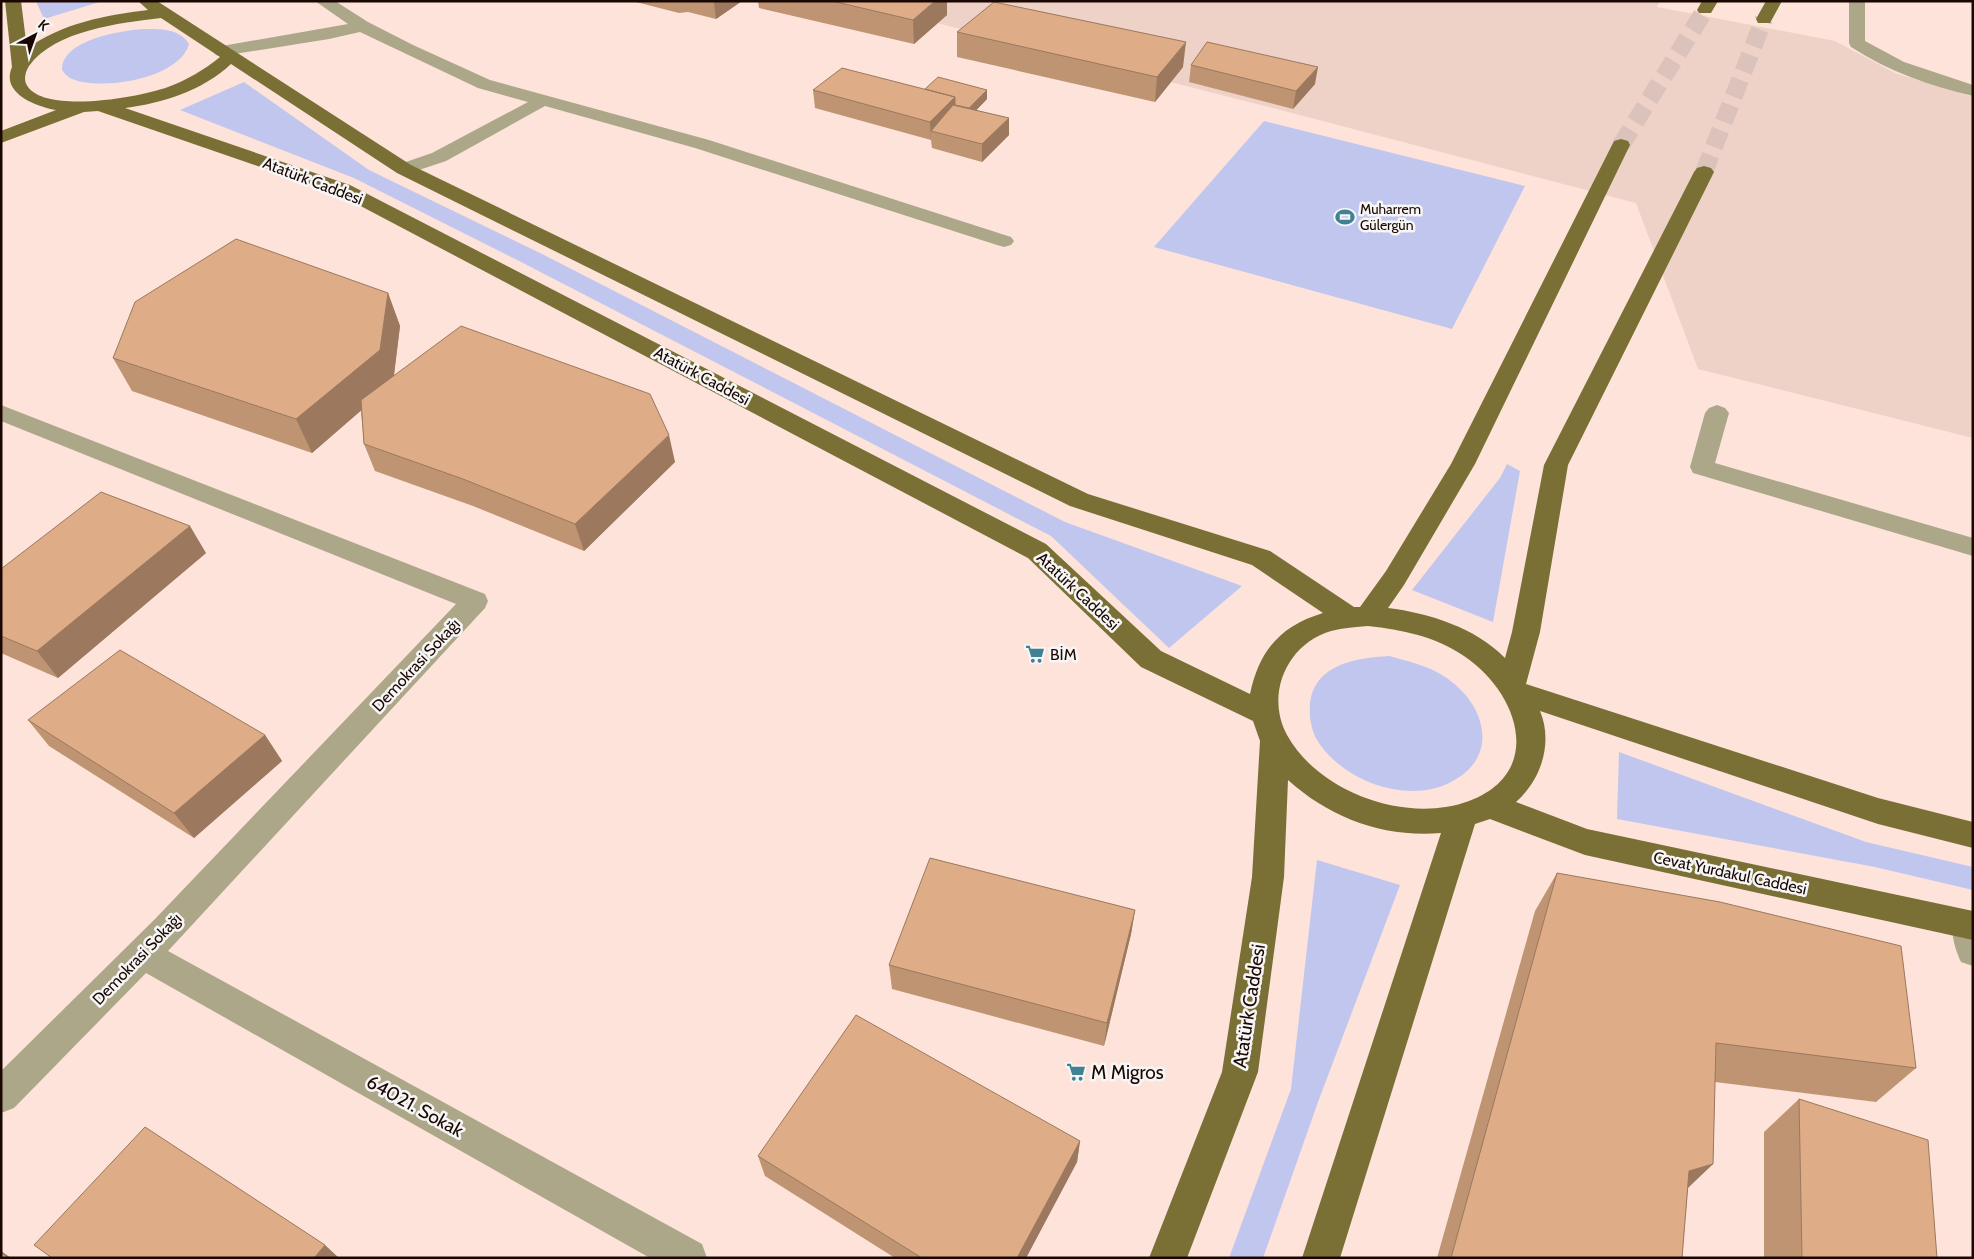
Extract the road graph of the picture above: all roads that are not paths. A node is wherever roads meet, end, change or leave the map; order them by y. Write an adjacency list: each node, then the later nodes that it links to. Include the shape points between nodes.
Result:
1 (13, 1): 10 (main road)
2 (146, 1): 6 (main road)
3 (323, 1): 8 (street)
4 (1774, 1): 7 (main road)
5 (1857, 1): 11 (street, via 1857,43 1875,56 1929,78)
6 (164, 13): 9 (main road); 10 (main road, via 127,16 62,35 36,50)
7 (1764, 20)
8 (362, 26): 9 (street); 12 (street, via 468,77)
9 (226, 53): 13 (main road, via 214,71 189,85 155,97); 16 (main road)
10 (13, 73): 13 (main road, via 25,94 39,100 59,105)
11 (1973, 91)
12 (542, 101): 16 (street, via 439,157); 18 (street, via 702,144)
13 (92, 106): 14 (main road); 24 (main road, Atatürk Caddesi, via 343,189 1036,551 1151,659)
14 (1, 137)
15 (1621, 145): 22 (main road, via 1463,464 1395,578)
16 (404, 169): 22 (main road, via 1079,500 1261,558)
17 (1704, 172): 23 (main road, via 1556,465)
18 (1004, 241)
19 (1, 412): 28 (street, Demokrasi Sokağı, via 476,601)
20 (1717, 414): 21 (street, via 1702,467)
21 (1973, 547)
22 (1359, 617): 23 (main road, via 1401,618 1434,627 1491,661); 24 (main road, via 1337,619 1310,629 1287,644 1272,664 1264,688)
23 (1514, 688): 25 (main road, via 1526,710 1532,737 1527,764 1514,787); 26 (main road, via 1878,811)
24 (1270, 728): 25 (main road, via 1298,772 1332,798 1374,815 1419,822); 31 (main road, Atatürk Caddesi, via 1268,877 1240,1072)
25 (1476, 811): 27 (main road, Cevat Yurdakul Caddesi, via 1586,842); 32 (main road)
26 (1973, 835)
27 (1971, 934)
28 (143, 954): 29 (street, Demokrasi Sokağı); 30 (street, 64021. Sokak)
29 (1, 1096)
30 (688, 1258)
31 (1168, 1258)
32 (1321, 1258)

